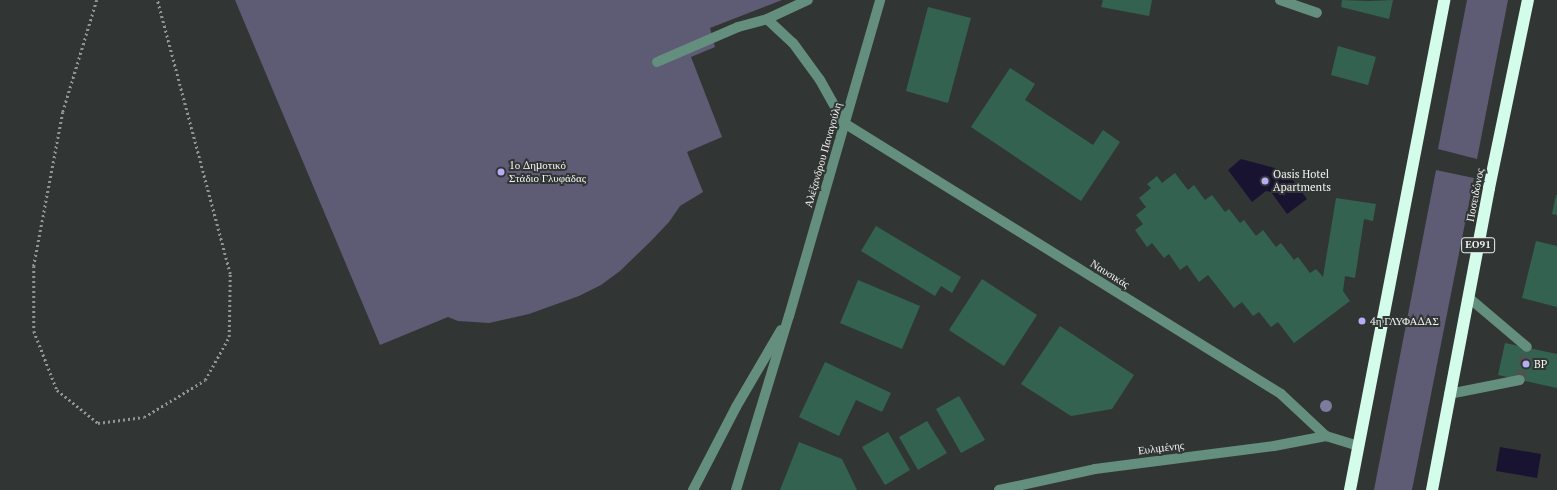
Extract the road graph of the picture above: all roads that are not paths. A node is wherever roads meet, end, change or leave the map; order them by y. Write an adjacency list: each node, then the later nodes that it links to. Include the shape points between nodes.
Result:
1 (808, 0): 7 (street)
2 (880, 0): 9 (street, Αλέξανδρου Παναγούλη)
3 (1280, 0): 6 (street)
4 (1444, 0): 16 (highway)
5 (1528, 0): 10 (highway, Ποσειδώνος / ΕΟ91)
6 (1318, 13)
7 (767, 19): 8 (street, via 738,27); 9 (street, via 793,43 820,80)
8 (657, 62)
9 (844, 123): 11 (street, Αλέξανδρου Παναγούλη); 15 (street, Ναυσικάς, via 1281,394)
10 (1468, 297): 12 (street); 14 (highway, Ποσειδώνος / ΕΟ91)
11 (789, 316): 17 (street, Αλέξανδρου Παναγούλη); 18 (street, Αλέξανδρου Παναγούλη)
12 (1526, 347)
13 (1520, 380): 14 (street)
14 (1449, 394): 21 (highway, Ποσειδώνος / ΕΟ91)
15 (1326, 436): 16 (street, Ναυσικάς); 19 (street, Ευλιμένης, via 1274,446 1095,469)
16 (1358, 446): 20 (highway)
17 (692, 490)
18 (736, 490)
19 (999, 490)
20 (1350, 490)
21 (1432, 490)

